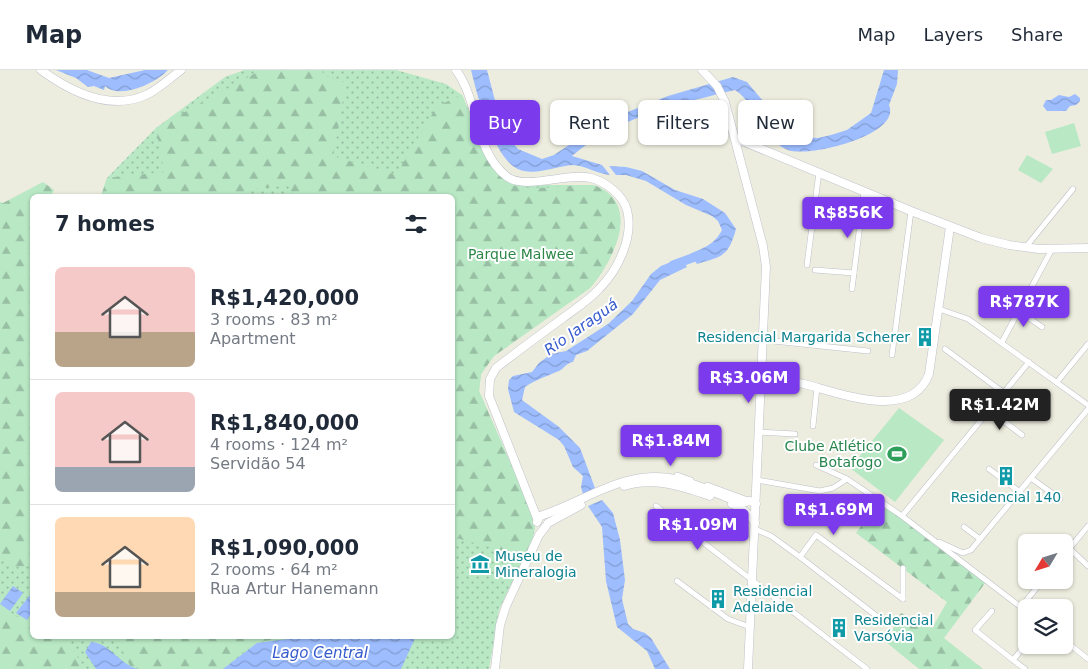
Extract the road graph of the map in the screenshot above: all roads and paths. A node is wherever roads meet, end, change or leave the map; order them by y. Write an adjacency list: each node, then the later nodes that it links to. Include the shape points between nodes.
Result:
1 (41, 70): 2 (main road, via 79,92 114,102 146,94)
2 (181, 70)
3 (456, 70): 56 (main road, via 464,84 484,144 504,175 523,182 591,178 613,189 626,208 629,229 626,246 604,283 593,295 496,368 490,379 489,396)
4 (702, 70): 5 (main road, via 725,102)
5 (735, 138): 6 (main road); 9 (main road)
6 (738, 139)
7 (746, 145): 9 (main road)
8 (753, 145): 10 (main road)
9 (739, 154): 25 (main road, via 766,259)
10 (819, 172): 12 (main road); 18 (street)
11 (1073, 189): 15 (street)
12 (864, 192): 13 (main road); 20 (street)
13 (911, 211): 14 (main road); 30 (street)
14 (950, 227): 15 (main road); 22 (main road)
15 (1025, 248): 17 (main road)
16 (1088, 248): 17 (main road)
17 (1052, 249): 23 (street)
18 (807, 265)
19 (815, 270): 20 (street)
20 (854, 273): 21 (street)
21 (852, 289)
22 (939, 309): 26 (street, via 968,319); 34 (main road, via 929,374 920,389 906,398 875,400)
23 (1019, 311): 24 (street); 26 (street)
24 (1042, 327)
25 (764, 340): 29 (street); 32 (main road)
26 (1002, 342): 31 (street)
27 (1088, 344): 33 (street)
28 (945, 349): 35 (street)
29 (868, 351)
30 (892, 355)
31 (1029, 362): 33 (street); 35 (street)
32 (762, 378): 34 (main road); 39 (main road)
33 (1057, 382): 36 (street)
34 (817, 387): 38 (street)
35 (1004, 392): 37 (street)
36 (1088, 407): 46 (street)
37 (989, 410): 41 (street); 55 (street)
38 (813, 426)
39 (759, 432): 40 (street); 47 (main road)
40 (795, 434)
41 (1022, 435)
42 (816, 465): 45 (street)
43 (989, 469): 49 (street)
44 (677, 475): 51 (street)
45 (848, 478): 47 (street, via 833,488 820,491); 55 (street)
46 (1031, 478): 49 (street); 50 (street)
47 (757, 480): 48 (main road)
48 (756, 491): 51 (main road); 54 (main road)
49 (1020, 492): 63 (street)
50 (1060, 499)
51 (745, 504): 52 (main road, via 665,477 633,478); 54 (main road); 54 (main road, via 752,501)
52 (576, 505): 56 (main road); 57 (main road)
53 (656, 506): 69 (street)
54 (754, 511): 59 (main road)
55 (902, 516): 62 (street)
56 (539, 517): 57 (main road, via 548,518); 61 (main road)
57 (547, 525): 61 (main road)
58 (1088, 526): 64 (street)
59 (755, 527): 66 (street); 69 (main road)
60 (964, 528): 63 (street)
61 (539, 535): 79 (main road, via 506,606 500,625)
62 (931, 538): 63 (street, via 963,553 967,553); 71 (street)
63 (980, 539)
64 (1073, 543)
65 (1073, 552): 67 (street)
66 (800, 557): 68 (street, via 816,535 904,599); 73 (street)
67 (1088, 566)
68 (903, 568)
69 (752, 580): 74 (main road); 81 (street)
70 (677, 581): 74 (street, via 728,619)
71 (1018, 604)
72 (992, 611): 78 (street, via 975,630)
73 (883, 621)
74 (750, 627): 80 (main road)
75 (1073, 647): 77 (street)
76 (1018, 654): 78 (street)
77 (1088, 659)
78 (1013, 660): 82 (street)
79 (495, 669)
80 (748, 669)
81 (867, 669)
82 (1024, 669)

